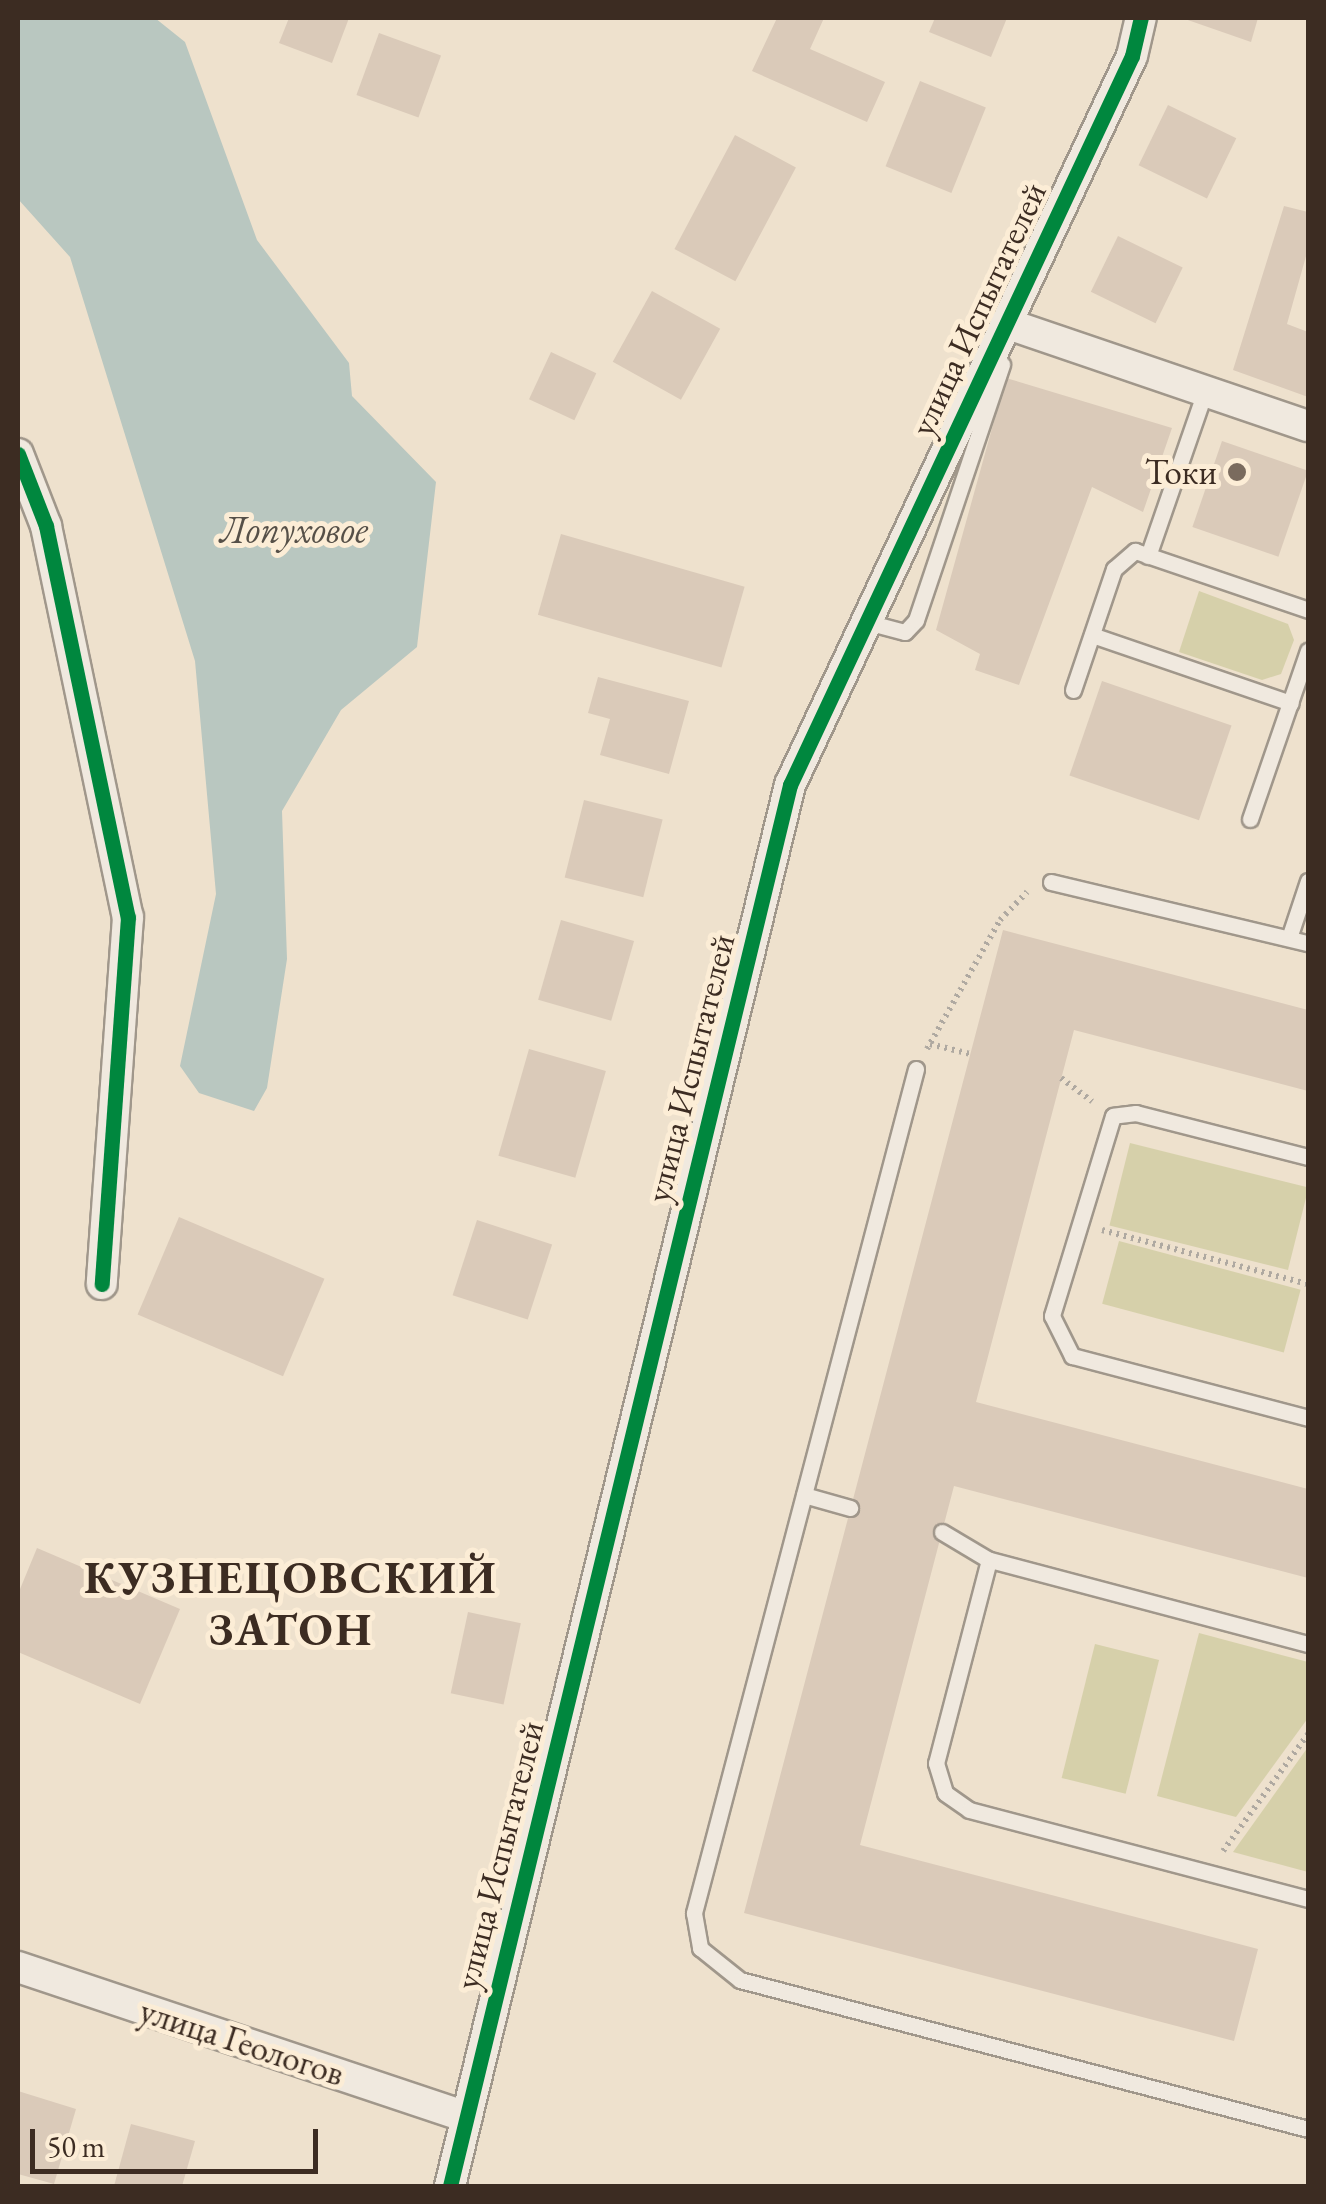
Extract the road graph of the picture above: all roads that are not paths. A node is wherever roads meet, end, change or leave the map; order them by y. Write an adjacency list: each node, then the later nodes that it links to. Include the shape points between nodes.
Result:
1 (1141, 18): 2 (street, улица Испытателей, via 1132,56)
2 (1010, 324): 3 (street); 8 (street, улица Испытателей); 8 (lane, via 916,620 905,632)
3 (1205, 391): 4 (street); 6 (lane)
4 (1308, 426)
5 (18, 454): 20 (street, via 46,526 128,916)
6 (1148, 556): 7 (lane); 9 (lane, via 1134,551 1118,564)
7 (1308, 610)
8 (863, 620): 29 (street, улица Испытателей, via 782,814)
9 (1092, 634): 11 (lane); 12 (lane)
10 (1308, 651): 12 (lane)
11 (1072, 690)
12 (1291, 703): 13 (lane)
13 (1250, 820)
14 (1308, 881): 16 (lane)
15 (1051, 882): 16 (lane)
16 (1289, 938): 17 (lane)
17 (1308, 943)
18 (916, 1069): 22 (lane)
19 (1308, 1158): 21 (lane, via 1136,1113 1112,1116 1052,1316 1072,1356)
20 (102, 1284)
21 (1308, 1418)
22 (804, 1496): 23 (lane); 30 (lane, via 694,1912 708,1961 740,1980)
23 (850, 1508)
24 (942, 1532): 25 (lane)
25 (989, 1560): 26 (lane); 27 (lane, via 936,1763 944,1793 968,1810)
26 (1308, 1644)
27 (1308, 1899)
28 (18, 1967): 29 (street, улица Геологов)
29 (467, 2117): 31 (street, улица Испытателей)
30 (1308, 2128)
31 (450, 2186)

